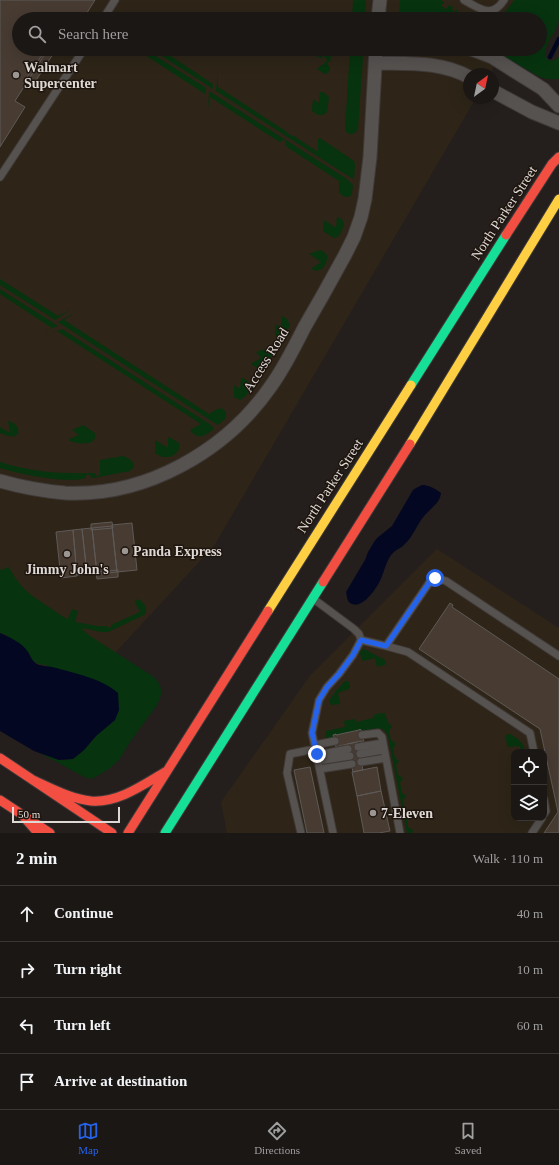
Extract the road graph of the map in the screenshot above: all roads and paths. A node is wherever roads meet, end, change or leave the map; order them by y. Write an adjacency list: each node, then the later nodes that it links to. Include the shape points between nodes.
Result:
1 (115, 0): 5 (lane)
2 (380, 0): 6 (street)
3 (464, 0): 4 (lane, via 479,9 491,11 499,8)
4 (504, 0)
5 (107, 12)
6 (379, 12)
7 (79, 56): 16 (lane)
8 (376, 56): 10 (street, Access Road)
9 (489, 56): 13 (street, via 543,89)
10 (375, 63): 11 (street, via 424,64); 18 (street, Access Road, via 368,182 354,237 271,386 248,416 206,451 180,467 124,487 66,493 26,488)
11 (463, 74)
12 (499, 94): 14 (street)
13 (559, 106)
14 (559, 123)
15 (559, 157): 35 (main road, North Parker Street, via 512,225)
16 (0, 177)
17 (559, 199): 19 (main road, via 390,478)
18 (0, 481)
19 (313, 599): 20 (lane, via 354,629); 37 (main road)
20 (361, 640): 21 (lane); 28 (lane, via 353,655 319,700 312,733)
21 (386, 646): 22 (lane, via 435,578 446,581); 26 (lane, via 408,652 530,733)
22 (559, 656)
23 (362, 735): 25 (lane, via 378,733 382,737)
24 (335, 741): 28 (lane)
25 (383, 746): 27 (lane); 31 (lane)
26 (533, 749)
27 (359, 750)
28 (316, 752): 29 (lane); 34 (lane); 47 (lane, via 290,754 287,773)
29 (349, 752)
30 (0, 758): 36 (main road)
31 (386, 758): 32 (lane); 49 (lane)
32 (362, 762)
33 (352, 764): 34 (lane)
34 (320, 769): 48 (lane)
35 (168, 770): 36 (main road, via 118,797 92,801); 45 (main road, North Parker Street)
36 (33, 780): 44 (main road)
37 (190, 793): 40 (main road); 46 (main road)
38 (0, 800): 39 (main road)
39 (23, 816): 42 (main road); 43 (main road)
40 (187, 816)
41 (540, 821): 50 (lane)
42 (38, 833)
43 (50, 833)
44 (112, 833)
45 (128, 833)
46 (165, 833)
47 (300, 833)
48 (334, 833)
49 (400, 833)
50 (532, 833)

